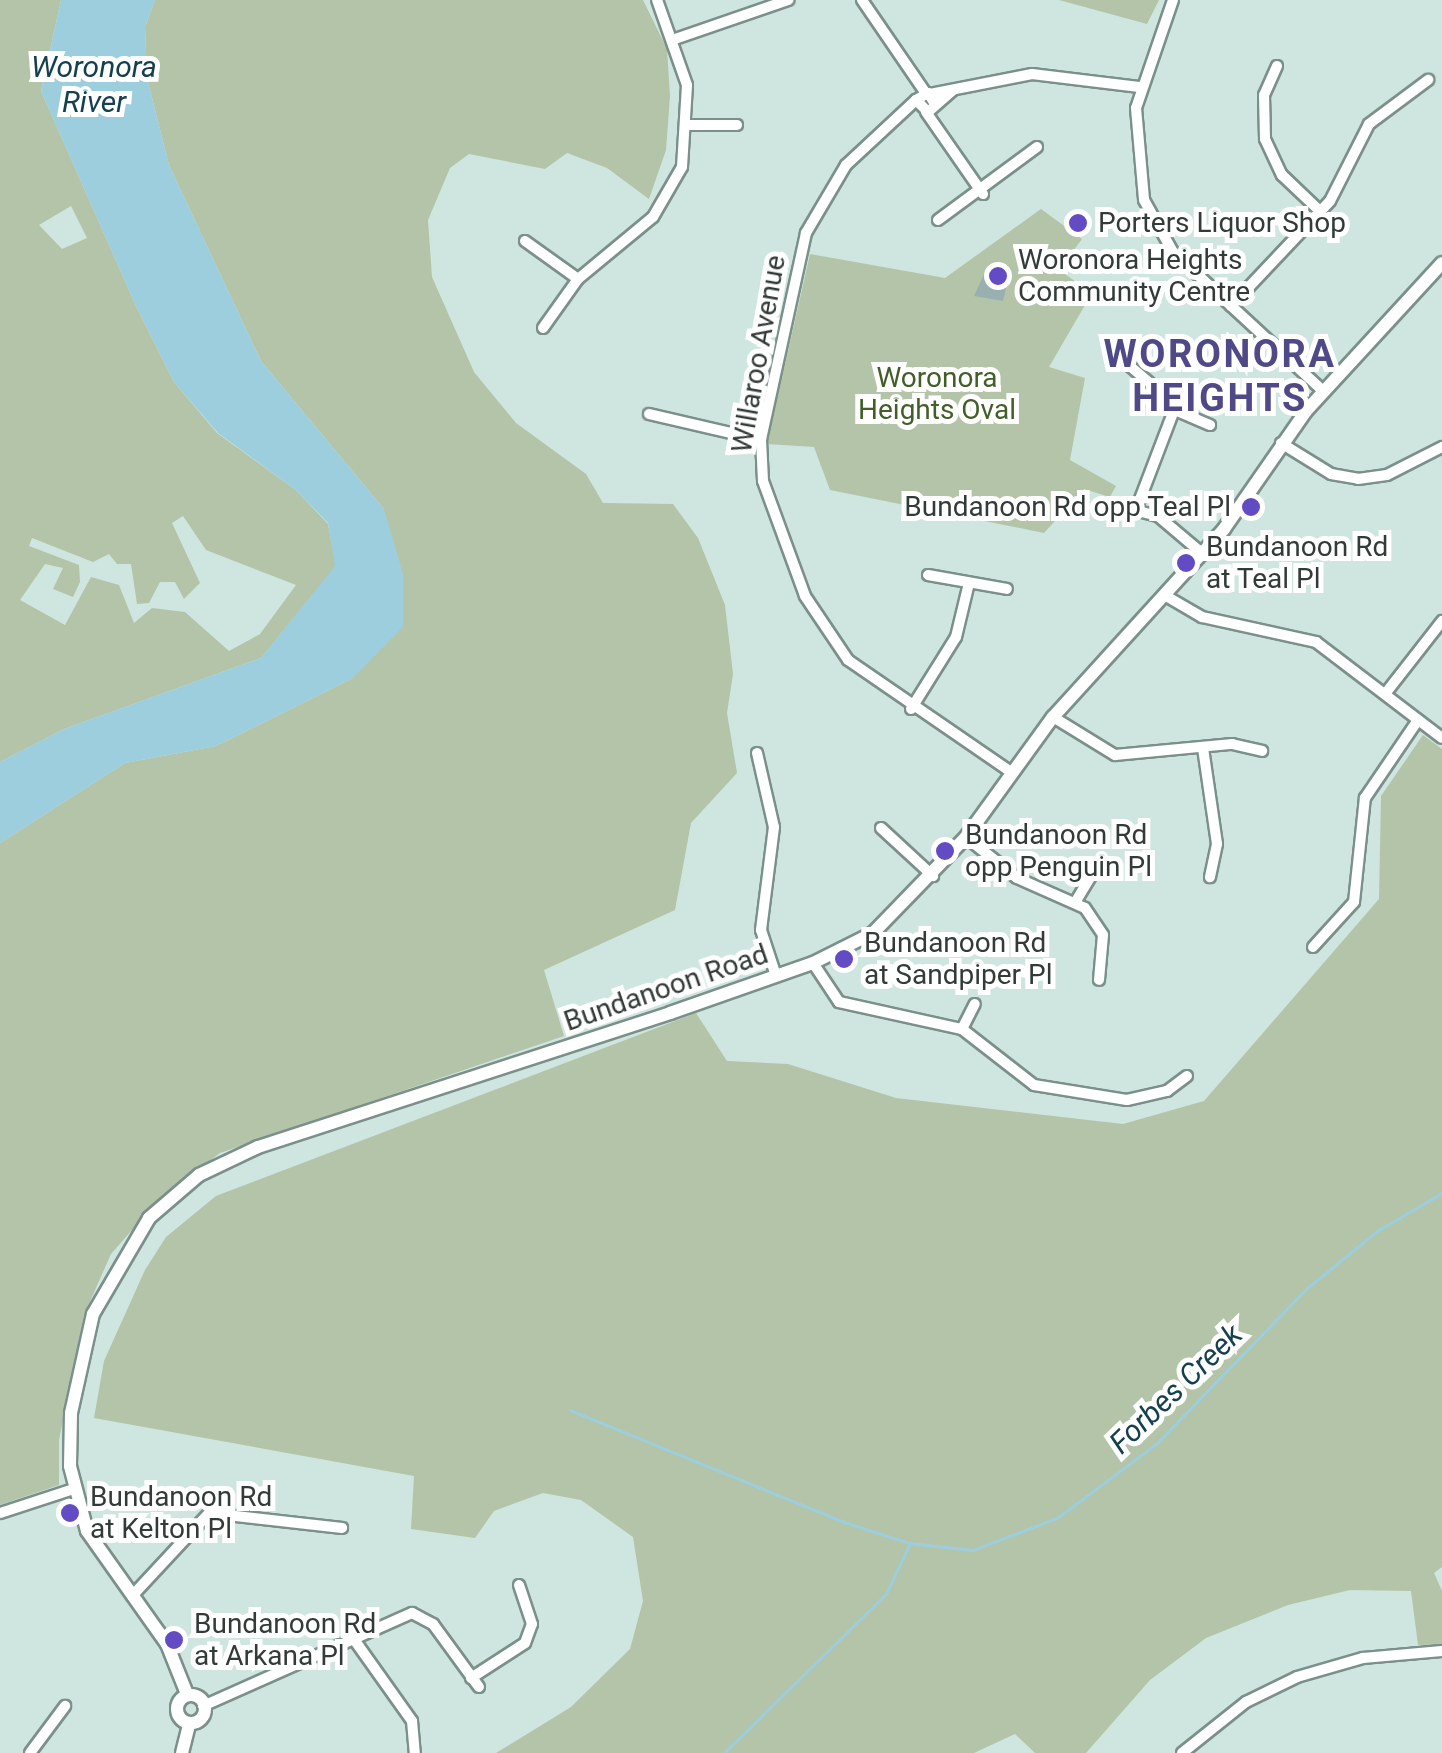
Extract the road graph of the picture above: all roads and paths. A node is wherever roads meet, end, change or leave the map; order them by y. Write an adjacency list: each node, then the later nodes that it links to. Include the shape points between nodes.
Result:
1 (656, 0): 5 (street)
2 (788, 0): 5 (street)
3 (862, 0): 9 (street)
4 (1173, 0): 8 (street)
5 (676, 39): 10 (street)
6 (1277, 66): 14 (street, via 1262,105 1268,150)
7 (1428, 80): 14 (street, via 1369,124)
8 (1139, 87): 9 (street, Willaroo Avenue, via 1048,74 954,90); 19 (street, via 1142,184 1178,254)
9 (925, 102): 13 (street); 26 (street, Willaroo Avenue, via 846,165 806,233)
10 (688, 125): 11 (street); 18 (street, via 682,168 663,206)
11 (737, 125)
12 (1037, 147): 13 (street)
13 (983, 194): 15 (street)
14 (1320, 210): 19 (street)
15 (938, 220)
16 (525, 241): 18 (street)
17 (1442, 262): 22 (street, Bundanoon Road)
18 (578, 279): 20 (street)
19 (1231, 306): 22 (street)
20 (543, 328)
21 (1112, 351): 23 (street, via 1172,396)
22 (1323, 391): 27 (street, Bundanoon Road)
23 (1177, 411): 25 (street); 29 (street, via 1134,510 1158,516)
24 (648, 414): 26 (street)
25 (1210, 425)
26 (762, 440): 36 (street, Willaroo Avenue, via 766,495 811,609 859,671)
27 (1281, 443): 28 (street, via 1331,474 1358,479 1388,475); 29 (street, Bundanoon Road)
28 (1442, 447)
29 (1204, 554): 33 (street, Bundanoon Road)
30 (928, 575): 31 (street)
31 (969, 583): 32 (street); 36 (street, via 959,630)
32 (1007, 589)
33 (1166, 596): 35 (street, via 1202,617 1309,639); 37 (street, Bundanoon Road)
34 (1442, 620): 35 (street)
35 (1384, 694): 38 (street)
36 (911, 708): 43 (street, Willaroo Avenue)
37 (1053, 718): 40 (street, via 1115,755); 43 (street, Bundanoon Road)
38 (1418, 720): 39 (street); 50 (street, via 1366,798 1354,902)
39 (1442, 738)
40 (1204, 748): 41 (street); 48 (street, via 1216,844)
41 (1262, 751)
42 (758, 753): 52 (street, via 774,827 761,930)
43 (1011, 772): 45 (street, Bundanoon Road)
44 (881, 828): 47 (street)
45 (966, 838): 47 (street, Bundanoon Road); 49 (street, via 1030,885)
46 (1096, 868): 49 (street)
47 (933, 876): 51 (street, Bundanoon Road, via 873,933)
48 (1210, 877)
49 (1076, 900): 53 (street, via 1103,935)
50 (1314, 947)
51 (814, 964): 52 (street, Bundanoon Road); 55 (street, via 839,1002)
52 (776, 976): 57 (street, Bundanoon Road, via 258,1146 190,1182 128,1244 92,1314 71,1412)
53 (1099, 980)
54 (974, 1004): 55 (street)
55 (962, 1029): 56 (street, via 1020,1078 1046,1088 1126,1100 1167,1091)
56 (1187, 1076)
57 (74, 1489): 58 (street); 61 (street, Bundanoon Road, via 94,1543)
58 (0, 1513)
59 (342, 1528): 61 (street, via 209,1513)
60 (519, 1585): 62 (street, via 532,1624 525,1644 475,1682 419,1614)
61 (132, 1596): 64 (street, Bundanoon Road, via 168,1644)
62 (353, 1638): 66 (street); 71 (street, via 415,1727)
63 (1442, 1652): 72 (street, via 1382,1654 1297,1677 1246,1702)
64 (188, 1694): 66 (street); 67 (street, via 180,1712)
65 (65, 1706): 68 (street)
66 (203, 1706): 67 (street, via 202,1718)
67 (189, 1724): 70 (street)
68 (46, 1748): 69 (street)
69 (30, 1753)
70 (182, 1753)
71 (415, 1753)
72 (1182, 1753)

